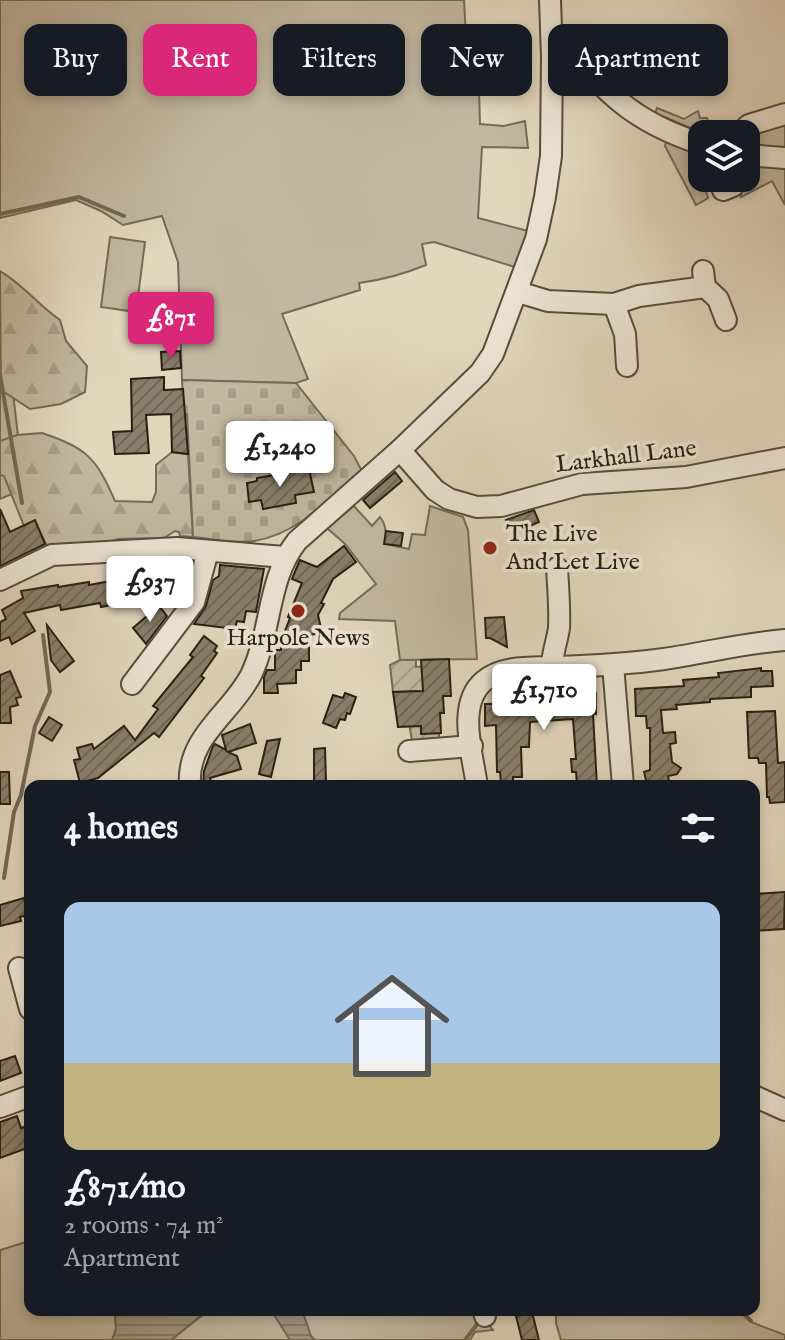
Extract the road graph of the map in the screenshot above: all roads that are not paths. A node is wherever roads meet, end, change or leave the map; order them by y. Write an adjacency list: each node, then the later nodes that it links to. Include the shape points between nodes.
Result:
1 (551, 0): 2 (street)
2 (551, 24)
3 (552, 96): 10 (street, via 551,156 536,239)
4 (613, 96): 7 (street)
5 (785, 114): 6 (street)
6 (760, 122)
7 (688, 138)
8 (760, 156): 9 (street)
9 (785, 158)
10 (518, 292): 11 (street, via 548,301); 14 (street, via 480,373)
11 (614, 304): 12 (street, via 704,279); 13 (street, via 625,334)
12 (726, 320)
13 (627, 366)
14 (400, 450): 15 (street, Larkhall Lane, via 435,490 477,507 501,506 582,484 686,477); 17 (street)
15 (785, 458)
16 (208, 551): 17 (street); 19 (street, via 52,555); 23 (street, via 194,602)
17 (285, 557): 26 (street, via 253,671 198,744)
18 (557, 568): 22 (street, via 558,632)
19 (0, 580)
20 (785, 640): 21 (street)
21 (613, 665): 22 (street); 28 (street)
22 (552, 667): 24 (street, via 514,669 484,681 469,706)
23 (132, 684)
24 (472, 746): 25 (street); 27 (street)
25 (409, 751)
26 (190, 780)
27 (476, 780)
28 (623, 780)
29 (16, 969): 30 (street)
30 (24, 992)
31 (24, 1098): 33 (street)
32 (760, 1099): 34 (street)
33 (0, 1107)
34 (785, 1110)

